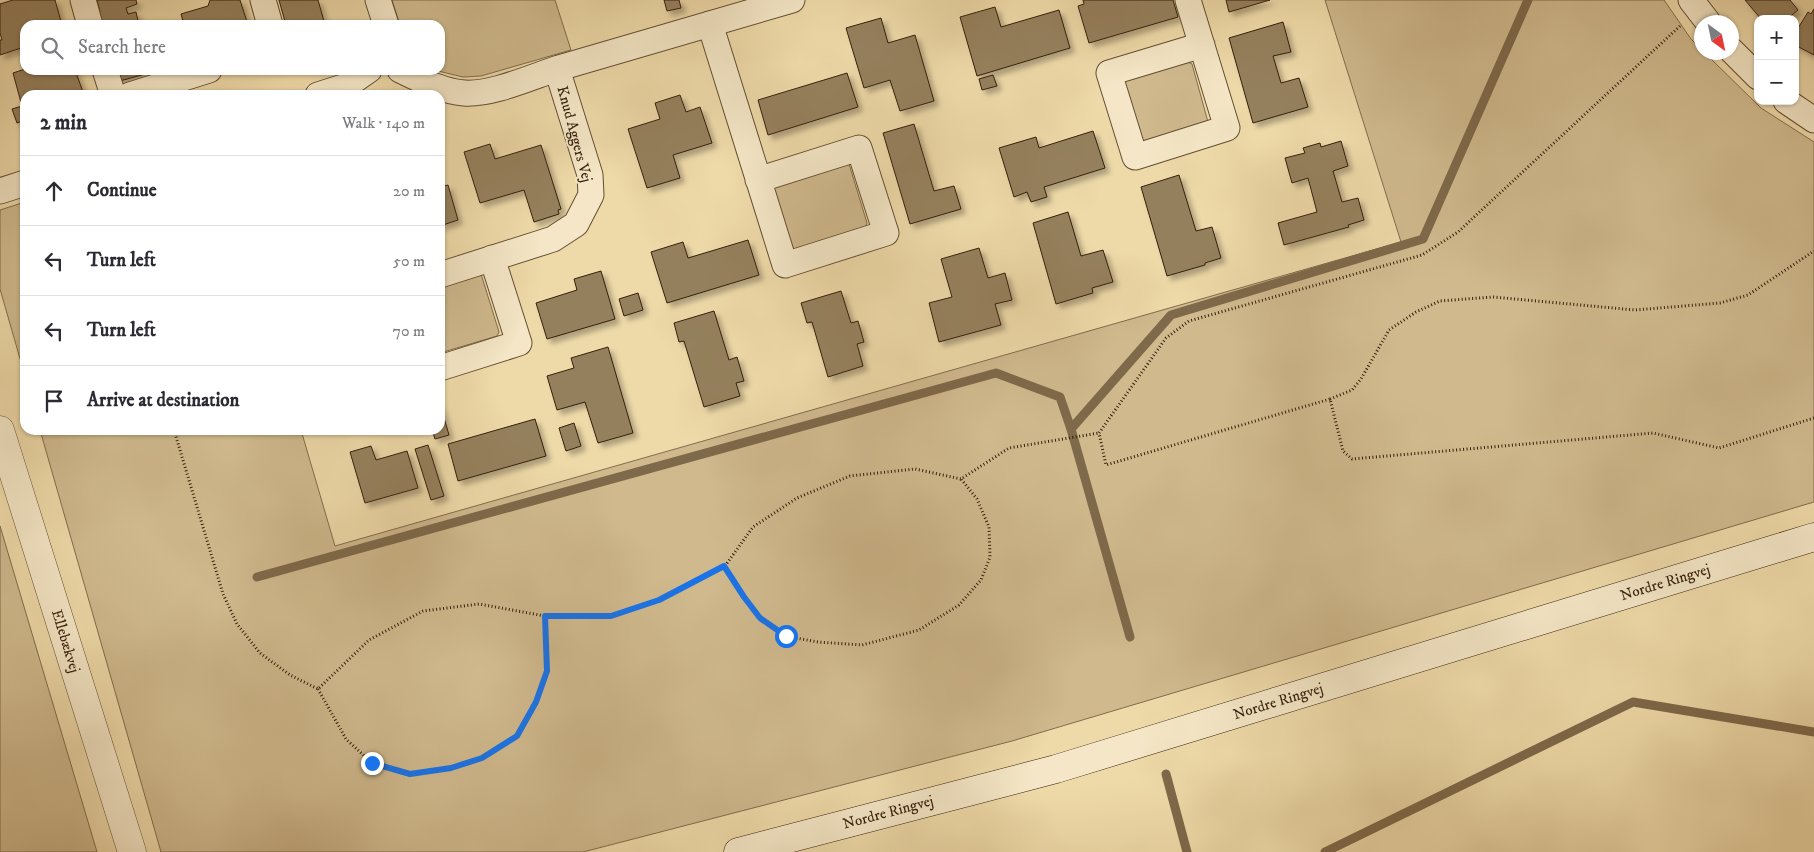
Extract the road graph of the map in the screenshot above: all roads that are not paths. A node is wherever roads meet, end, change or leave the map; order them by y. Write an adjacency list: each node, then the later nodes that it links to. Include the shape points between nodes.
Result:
1 (83, 0): 6 (street)
2 (262, 0): 7 (street)
3 (378, 0): 8 (street)
4 (791, 0): 9 (street, Knud Aggers Vej)
5 (1188, 0): 10 (street)
6 (89, 20)
7 (268, 20)
8 (384, 20)
9 (710, 24): 12 (street, Knud Aggers Vej); 23 (street)
10 (1202, 44): 10 (street, via 1227,128 1135,157 1109,73)
11 (1739, 58): 13 (street)
12 (557, 69): 17 (street, Knud Aggers Vej, via 485,92 465,93 430,85); 26 (street, Knud Aggers Vej, via 590,175 591,195 576,224 553,239)
13 (1754, 73)
14 (106, 75): 18 (street)
15 (193, 75): 19 (street)
16 (362, 75): 20 (street)
17 (410, 75)
18 (111, 90)
19 (146, 90)
20 (334, 90)
21 (1792, 105): 22 (street)
22 (1814, 120)
23 (758, 180): 23 (street, via 785,265 886,233 859,148)
24 (20, 185): 25 (street)
25 (0, 191)
26 (492, 258): 27 (street, Knud Aggers Vej); 28 (street, via 519,343)
27 (445, 273)
28 (445, 366)
29 (0, 430): 31 (main road, Ellebækvej)
30 (1814, 537): 32 (main road, Nordre Ringvej, via 1056,769)
31 (132, 852)
32 (738, 852)

